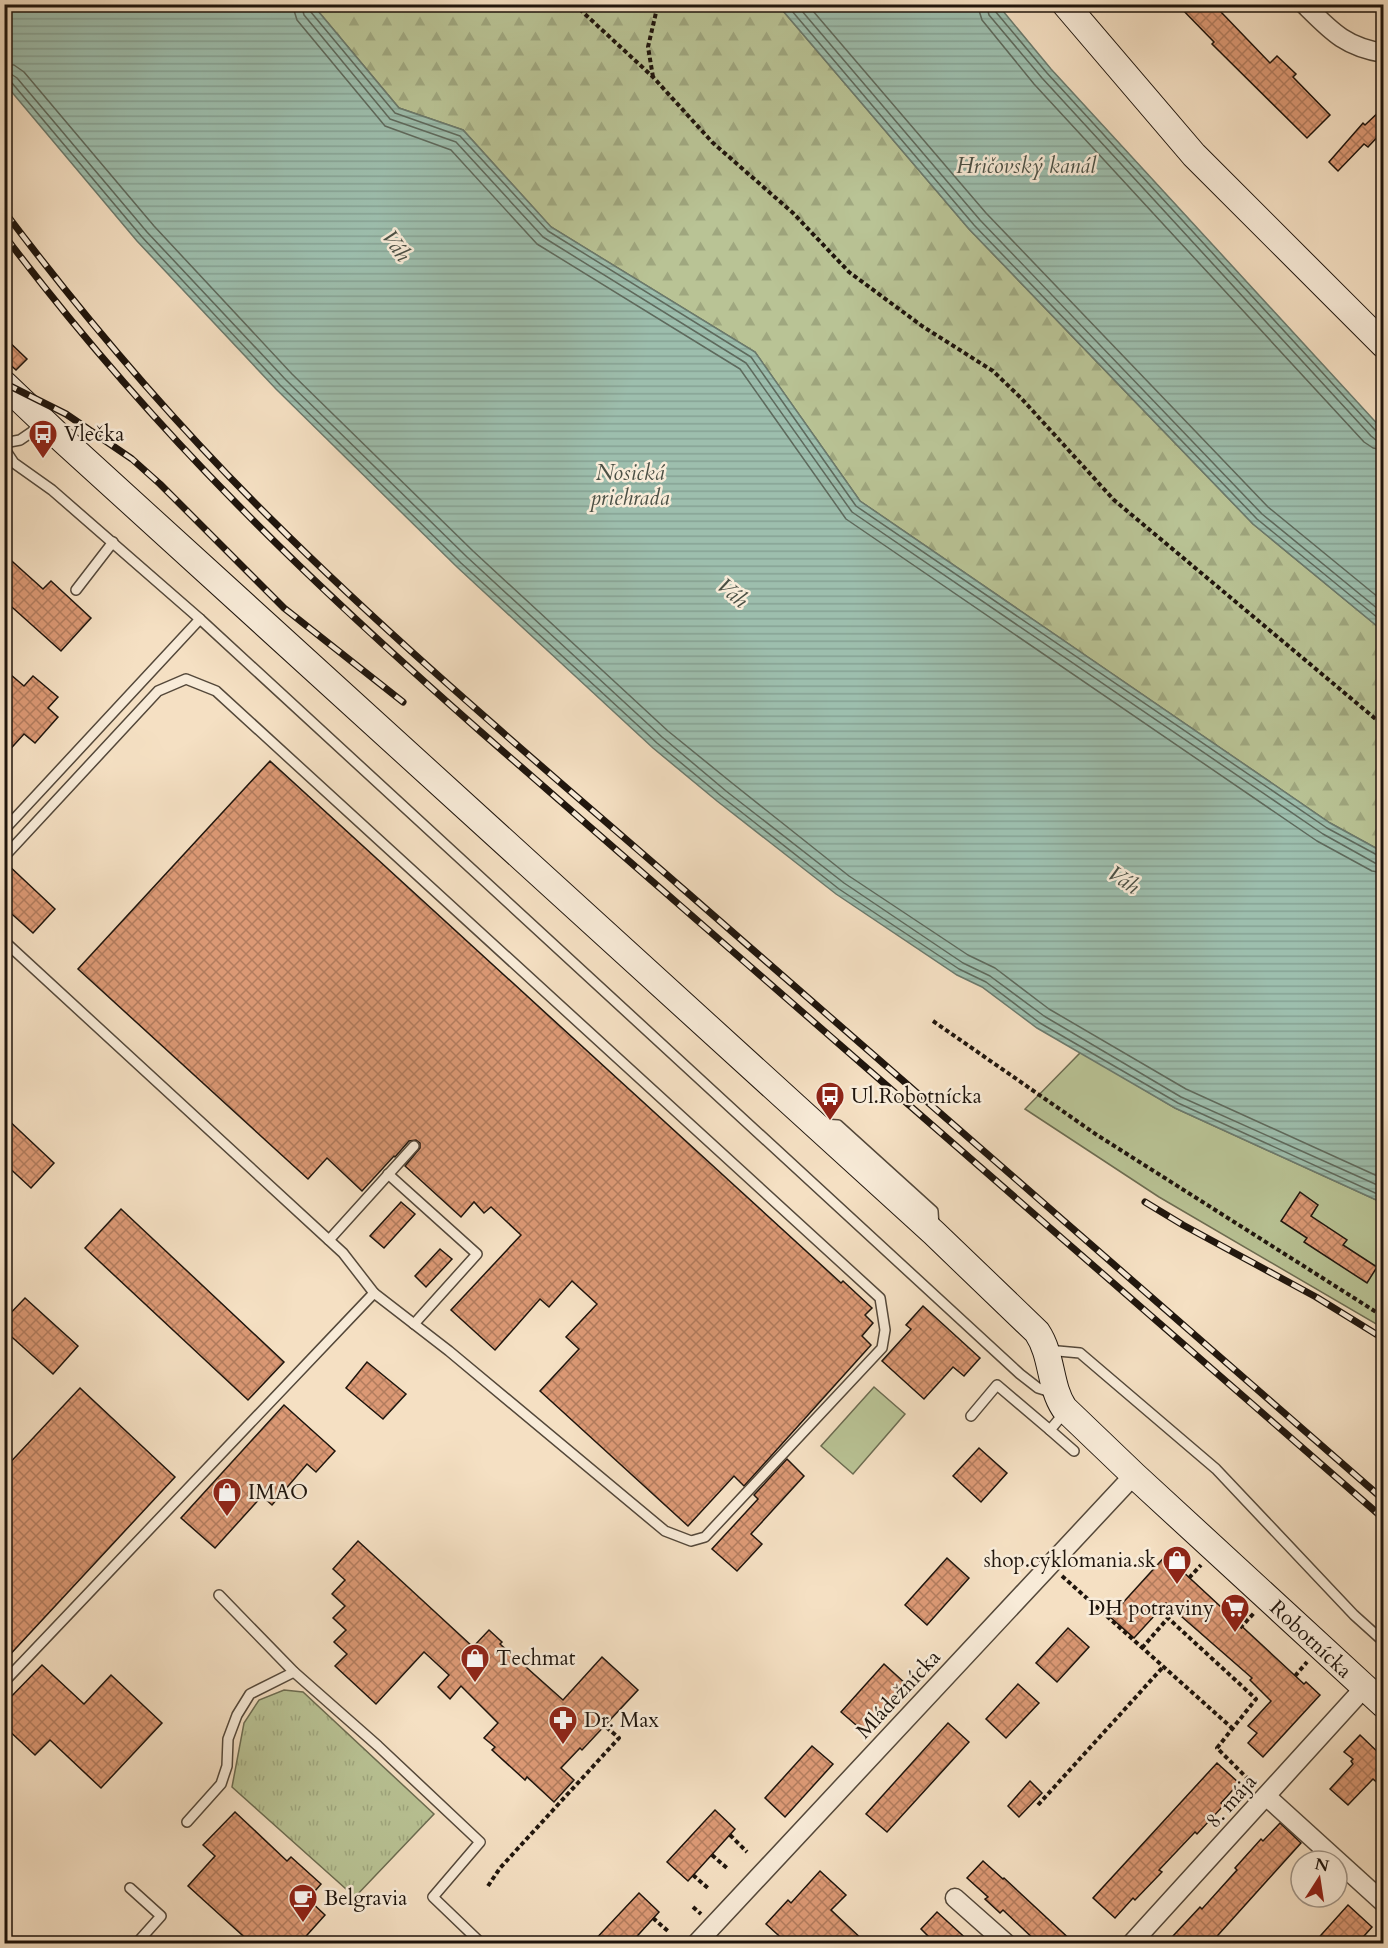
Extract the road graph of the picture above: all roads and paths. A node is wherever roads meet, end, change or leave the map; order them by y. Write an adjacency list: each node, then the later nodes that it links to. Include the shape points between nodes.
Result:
1 (574, 4): 6 (path)
2 (658, 4): 6 (path, via 648,47)
3 (1065, 4): 7 (street, via 1194,155)
4 (1304, 4): 5 (street, via 1336,35 1365,50)
5 (1383, 53)
6 (653, 78): 17 (path, via 712,142 793,213 849,272 922,326 993,371 1114,500)
7 (1383, 345)
8 (4, 384): 9 (street)
9 (44, 423): 10 (lane, via 20,440); 28 (street, via 934,1233 1037,1332)
10 (4, 443)
11 (4, 448): 12 (lane)
12 (14, 463): 13 (lane); 14 (lane)
13 (4, 467)
14 (113, 542): 15 (lane); 16 (lane)
15 (76, 590)
16 (200, 619): 18 (lane); 29 (lane, via 1020,1374)
17 (1383, 726)
18 (4, 830)
19 (4, 857): 27 (lane, via 158,691 186,679 216,691 880,1298 885,1330 882,1348 705,1537 691,1541 665,1531)
20 (4, 941): 24 (lane)
21 (933, 1021): 26 (path, via 1097,1135)
22 (414, 1146): 23 (lane)
23 (388, 1174): 24 (lane); 27 (lane, via 477,1254)
24 (329, 1240): 25 (lane)
25 (374, 1293): 27 (lane); 46 (lane)
26 (1383, 1317)
27 (414, 1324)
28 (1047, 1350): 29 (street); 40 (lane, via 1080,1353 1216,1469)
29 (1061, 1402): 31 (lane); 33 (street, Robotnícka)
30 (971, 1416): 31 (lane, via 997,1385)
31 (1050, 1430): 32 (lane)
32 (1074, 1451)
33 (1134, 1475): 47 (street, Robotnícka); 72 (street, Mládežnícka)
34 (1206, 1560): 36 (path)
35 (1060, 1574): 41 (path)
36 (1189, 1578)
37 (219, 1595): 44 (lane)
38 (1259, 1608): 39 (path)
39 (1240, 1628)
40 (1383, 1642)
41 (1142, 1648): 43 (path); 50 (path, via 1168,1618 1256,1699)
42 (1312, 1656): 45 (path)
43 (1163, 1667): 50 (path); 52 (path)
44 (294, 1672): 53 (lane, via 250,1694 228,1739 227,1766 221,1784); 70 (lane, via 480,1842 433,1897)
45 (1295, 1676)
46 (4, 1682)
47 (1364, 1688): 48 (street, Robotnícka); 51 (street, 8. mája)
48 (1383, 1706)
49 (605, 1726): 59 (path, via 619,1737)
50 (1233, 1728): 51 (path, via 1217,1748)
51 (1266, 1796): 63 (street); 74 (street, 8. mája)
52 (1038, 1805)
53 (188, 1822)
54 (730, 1835): 55 (path)
55 (747, 1852)
56 (712, 1855): 57 (path)
57 (728, 1869)
58 (693, 1875): 61 (path)
59 (488, 1886)
60 (130, 1888): 69 (lane, via 161,1916)
61 (709, 1889)
62 (955, 1898): 73 (street)
63 (1383, 1903)
64 (693, 1906): 65 (path)
65 (703, 1917)
66 (653, 1918): 67 (path)
67 (669, 1932)
68 (635, 1938): 71 (path)
69 (136, 1944)
70 (482, 1944)
71 (641, 1944)
72 (696, 1944)
73 (1007, 1944)
74 (1131, 1944)

